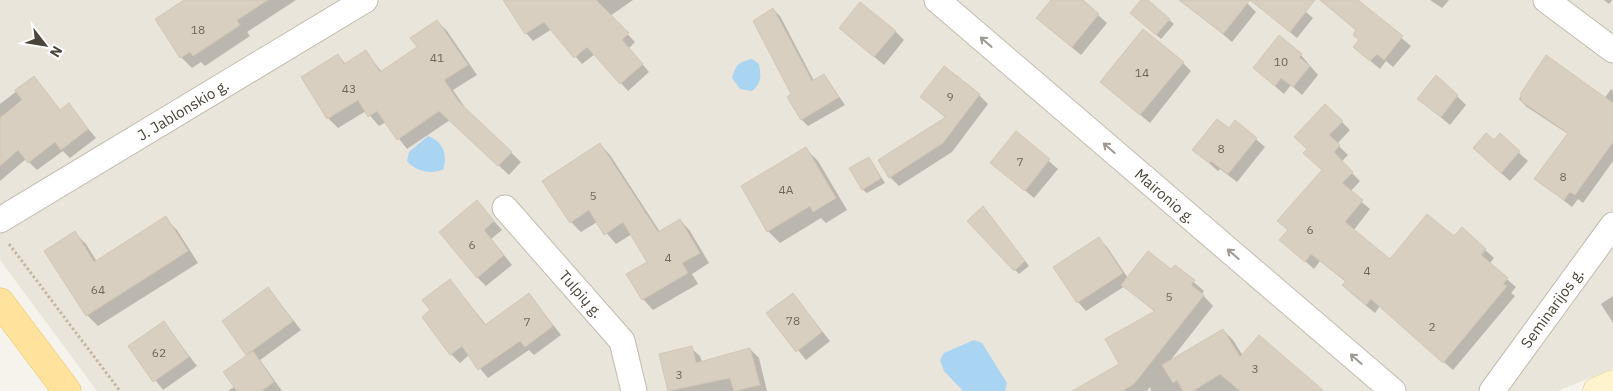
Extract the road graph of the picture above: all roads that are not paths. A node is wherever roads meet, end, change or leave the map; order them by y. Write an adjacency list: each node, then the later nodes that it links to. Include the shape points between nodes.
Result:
1 (365, 0): 7 (street, J. Jablonskio g.)
2 (936, 0): 12 (street, Maironio g., one-way to 2)
3 (1546, 0): 4 (street)
4 (1613, 50)
5 (505, 208): 11 (street, Tulpių g., via 622,341)
6 (1613, 225): 13 (street, Seminarijos g.)
7 (3, 230)
8 (0, 302): 10 (main road)
9 (1613, 384): 14 (main road)
10 (67, 391)
11 (634, 391)
12 (1393, 391)
13 (1492, 391)
14 (1597, 391)

